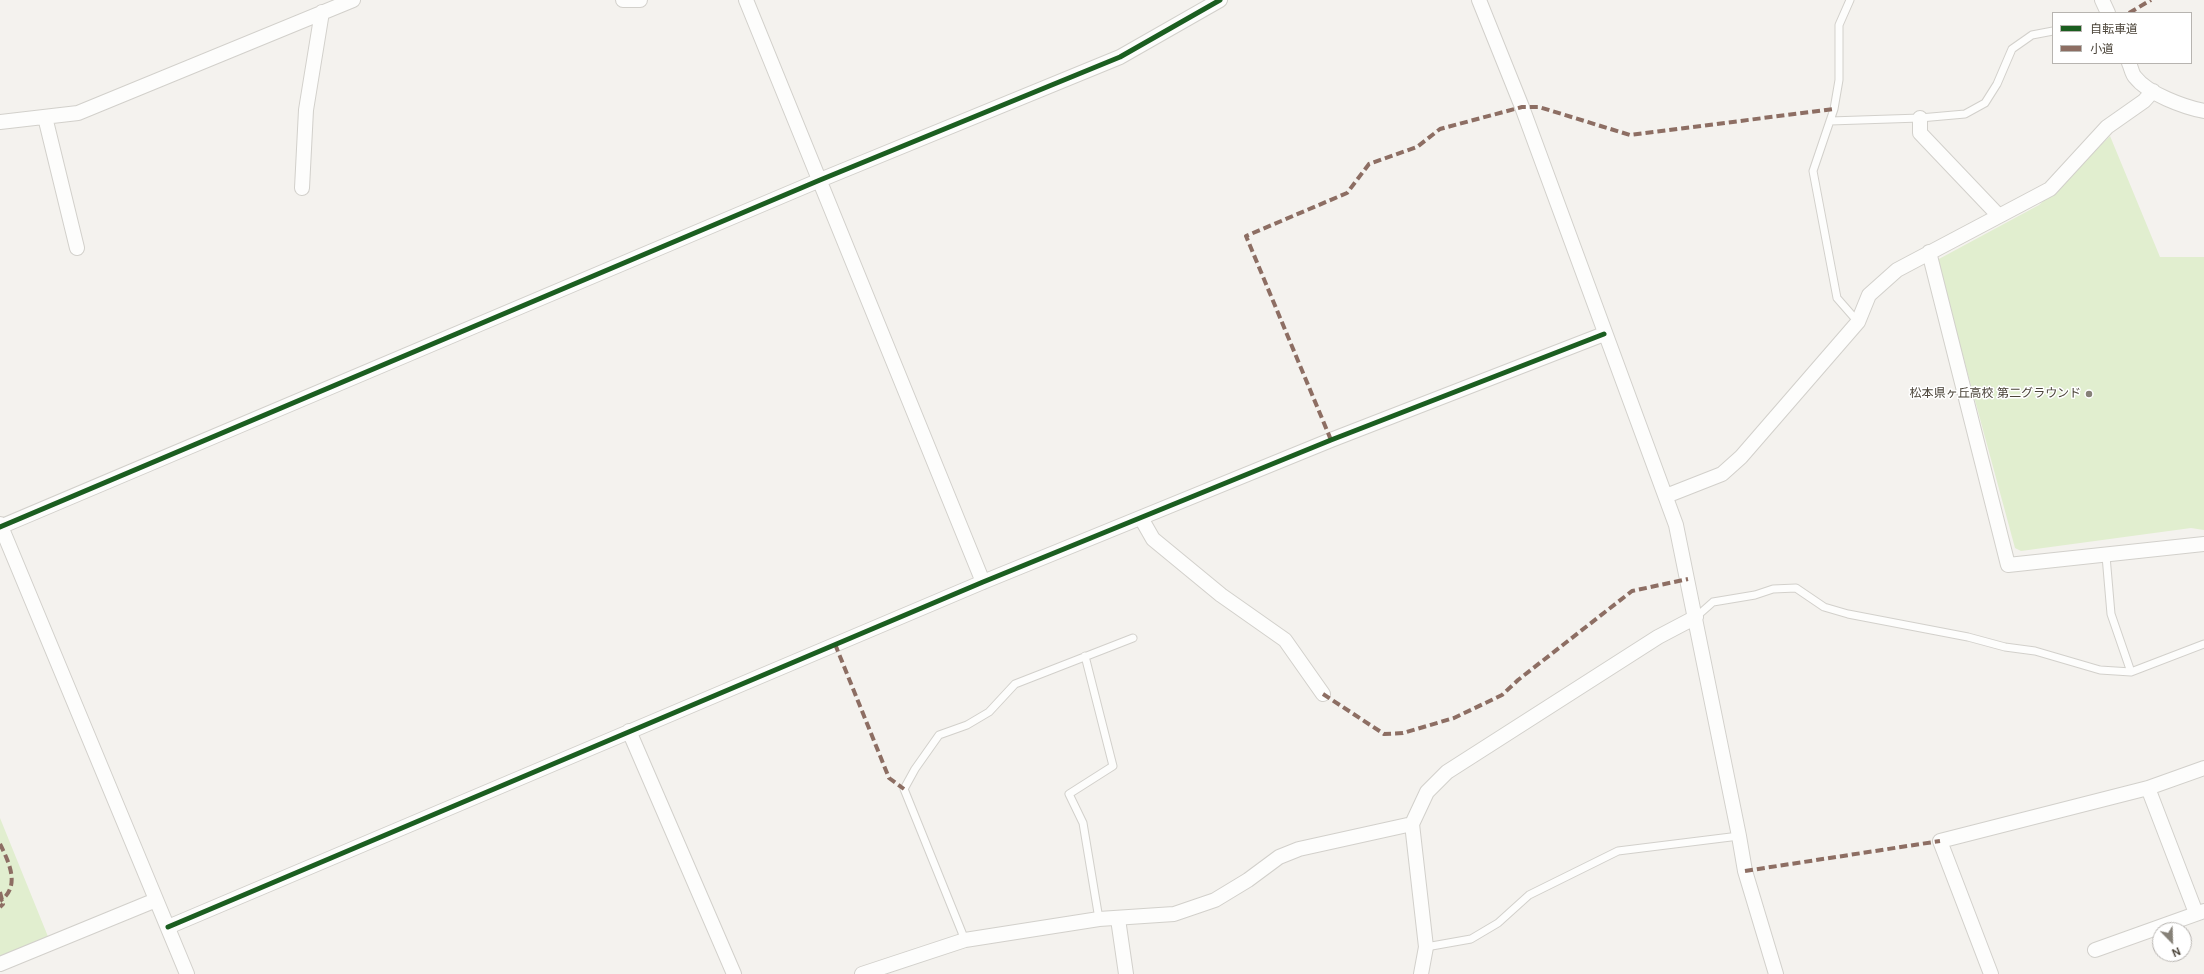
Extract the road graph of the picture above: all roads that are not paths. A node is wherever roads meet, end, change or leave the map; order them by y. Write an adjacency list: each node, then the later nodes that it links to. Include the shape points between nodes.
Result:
1 (353, 0): 9 (street)
2 (623, 0): 3 (street)
3 (640, 0)
4 (746, 0): 19 (street)
5 (1220, 0): 19 (street, via 1120,57)
6 (1479, 0): 25 (street, via 1522,107)
7 (1850, 0): 17 (lane, via 1839,25 1839,80)
8 (2102, 0): 10 (street)
9 (322, 12): 15 (street, via 78,113); 20 (street, via 306,110)
10 (2108, 12)
11 (2052, 31): 16 (lane, via 2032,35 2012,49 1997,84 1985,103 1965,114)
12 (2129, 64): 13 (street, via 2135,77)
13 (2153, 91): 14 (street, via 2189,108); 21 (street, via 2144,101 2107,127 2050,189)
14 (2204, 111)
15 (45, 117): 18 (street); 22 (street)
16 (1920, 118): 17 (lane); 21 (street, via 1920,133)
17 (1830, 121): 24 (lane, via 1813,171 1837,298)
18 (0, 122)
19 (820, 180): 28 (street); 31 (street)
20 (302, 188)
21 (1999, 216): 23 (street)
22 (77, 248)
23 (1929, 252): 24 (street, via 1897,270 1869,295); 30 (street, via 2008,565)
24 (1858, 322): 26 (street, via 1741,457 1722,474)
25 (1604, 334): 26 (street); 27 (street, via 1331,440)
26 (1666, 496): 32 (street, via 1676,525)
27 (1141, 518): 31 (street); 37 (street, via 1153,539 1221,595 1285,640)
28 (0, 526): 43 (street)
29 (2204, 544): 30 (street)
30 (2106, 556): 36 (lane, via 2111,614)
31 (983, 582): 38 (street)
32 (1696, 617): 36 (lane, via 1713,602 1755,595 1773,589 1796,588 1824,607 1848,614 2035,651 2100,670); 41 (street, via 1658,637 1447,772 1427,792); 42 (street)
33 (1133, 638): 35 (lane)
34 (2204, 644): 36 (lane)
35 (1085, 656): 45 (lane, via 1113,766 1069,794 1083,823); 48 (lane, via 1015,684 989,712 967,725 939,735 904,789)
36 (2131, 672)
37 (1323, 694)
38 (629, 731): 47 (street); 53 (street)
39 (2204, 768): 40 (street)
40 (2148, 788): 44 (street); 58 (street, via 1940,841)
41 (1412, 824): 46 (street, via 1299,849 1279,857 1215,900 1174,914); 49 (street)
42 (1739, 836): 49 (lane, via 1618,851 1529,895 1498,923 1471,939); 57 (street, via 1745,872)
43 (156, 900): 47 (street); 51 (street)
44 (2200, 912): 50 (street)
45 (1099, 919): 46 (street); 48 (street)
46 (1118, 919): 55 (street)
47 (168, 927): 52 (street)
48 (964, 940): 54 (street)
49 (1426, 947): 56 (street)
50 (2095, 950)
51 (0, 964)
52 (187, 974)
53 (734, 974)
54 (862, 974)
55 (1126, 974)
56 (1421, 974)
57 (1776, 974)
58 (1991, 974)

